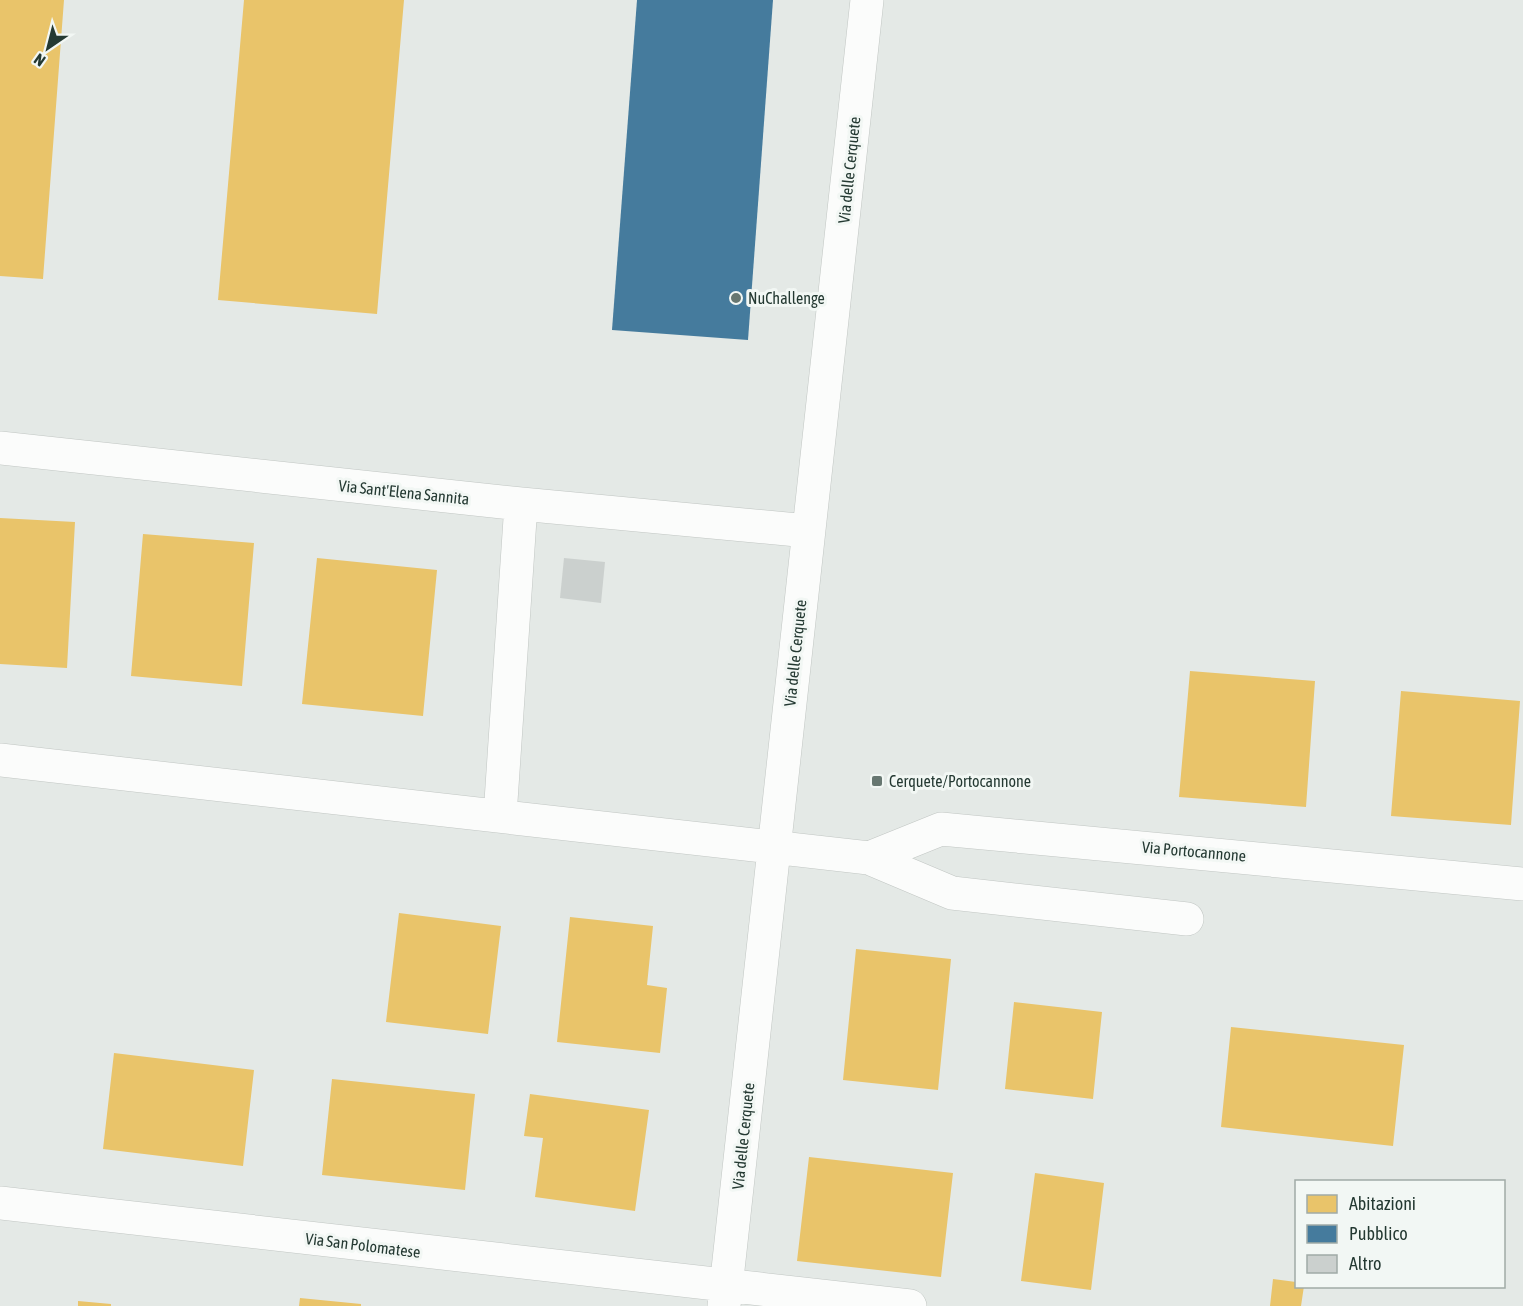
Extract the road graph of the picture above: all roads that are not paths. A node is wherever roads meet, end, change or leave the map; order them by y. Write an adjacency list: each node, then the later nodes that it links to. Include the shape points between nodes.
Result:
1 (867, 0): 4 (street, Via delle Cerquete)
2 (0, 448): 3 (street, Via Sant'Elena Sannita)
3 (521, 504): 4 (street, Via Sant'Elena Sannita); 6 (street)
4 (808, 531): 7 (street, Via delle Cerquete)
5 (0, 760): 6 (street)
6 (500, 816): 7 (street)
7 (775, 847): 8 (street, Via Portocannone); 12 (street, Via delle Cerquete)
8 (870, 858): 9 (street, Via Portocannone, via 941,829); 10 (street, Via Portocannone, via 952,893)
9 (1523, 884)
10 (1187, 919)
11 (0, 1203): 12 (street, Via San Polomatese)
12 (725, 1296): 13 (street, Via San Polomatese)
13 (910, 1306)

